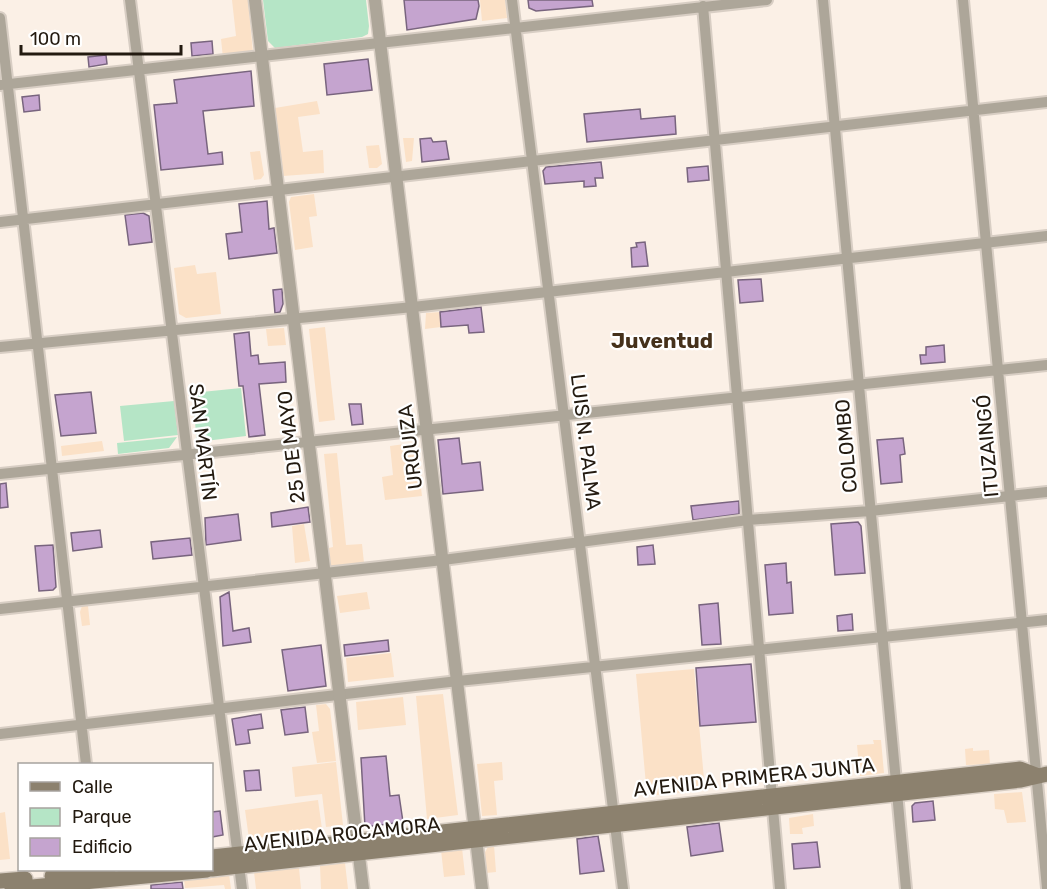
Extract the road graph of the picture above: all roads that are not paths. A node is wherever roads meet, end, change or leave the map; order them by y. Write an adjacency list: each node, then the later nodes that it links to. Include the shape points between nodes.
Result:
1 (130, 0): 13 (street, SAN MARTÍN)
2 (255, 0): 12 (street, 25 DE MAYO)
3 (375, 0): 11 (street, URQUIZA)
4 (512, 0): 10 (street, LUIS N. PALMA)
5 (767, 0): 8 (street)
6 (823, 0): 17 (street, COLOMBO)
7 (963, 0): 16 (street, ITUZAINGÓ)
8 (703, 6): 10 (street); 18 (street)
9 (0, 18): 14 (street)
10 (515, 29): 11 (street); 19 (street, LUIS N. PALMA)
11 (380, 43): 12 (street); 20 (street, URQUIZA)
12 (262, 57): 13 (street); 21 (street, 25 DE MAYO)
13 (138, 71): 14 (street); 22 (street, SAN MARTÍN)
14 (4, 85): 23 (street)
15 (1047, 102): 16 (street)
16 (973, 111): 17 (street); 26 (street, ITUZAINGÓ)
17 (835, 127): 18 (street); 27 (street, COLOMBO)
18 (716, 141): 19 (street); 28 (street)
19 (534, 162): 20 (street); 29 (street, LUIS N. PALMA)
20 (398, 176): 21 (street); 30 (street, URQUIZA)
21 (277, 189): 22 (street); 31 (street, 25 DE MAYO)
22 (154, 205): 23 (street); 32 (street, SAN MARTÍN)
23 (22, 220): 24 (street); 33 (street)
24 (0, 222)
25 (1047, 236): 26 (street)
26 (986, 243): 27 (street); 36 (street, ITUZAINGÓ)
27 (847, 258): 28 (street); 37 (street, COLOMBO)
28 (727, 271): 29 (street); 38 (street)
29 (550, 291): 30 (street); 39 (street, LUIS N. PALMA)
30 (413, 307): 31 (street); 40 (street, URQUIZA)
31 (294, 317): 32 (street); 41 (street, 25 DE MAYO)
32 (170, 330): 33 (street); 42 (street, SAN MARTÍN)
33 (37, 343): 34 (street); 43 (street)
34 (0, 347)
35 (1047, 364): 36 (street)
36 (998, 370): 37 (street); 46 (street, ITUZAINGÓ)
37 (859, 385): 38 (street); 47 (street, COLOMBO)
38 (738, 398): 39 (street); 48 (street)
39 (565, 416): 40 (street); 49 (street, LUIS N. PALMA)
40 (428, 430): 41 (street); 50 (street, URQUIZA)
41 (310, 442): 42 (street); 51 (street, 25 DE MAYO)
42 (186, 455): 43 (street); 52 (street, SAN MARTÍN)
43 (51, 469): 44 (street); 53 (street)
44 (0, 474)
45 (1047, 492): 46 (street)
46 (1010, 496): 47 (street); 56 (street, ITUZAINGÓ)
47 (870, 511): 48 (street); 57 (street, COLOMBO)
48 (748, 520): 49 (street); 58 (street)
49 (580, 541): 50 (street); 59 (street, LUIS N. PALMA)
50 (443, 560): 51 (street); 60 (street, URQUIZA)
51 (326, 571): 52 (street); 61 (street, 25 DE MAYO)
52 (203, 586): 53 (street); 62 (street, SAN MARTÍN)
53 (67, 602): 54 (street); 63 (street)
54 (0, 609)
55 (1047, 620): 56 (street)
56 (1022, 622): 57 (street); 66 (street, ITUZAINGÓ)
57 (882, 637): 58 (street); 67 (street, COLOMBO)
58 (759, 650): 59 (street); 68 (street)
59 (596, 666): 60 (street); 69 (street, LUIS N. PALMA)
60 (458, 681): 61 (street); 70 (street, URQUIZA)
61 (340, 694): 62 (street); 71 (street, 25 DE MAYO)
62 (219, 708): 63 (street); 73 (street, SAN MARTÍN)
63 (81, 724): 64 (street); 65 (street)
64 (0, 734)
65 (86, 763)
66 (1042, 775): 67 (main road, AVENIDA PRIMERA JUNTA, via 1020,769); 78 (street, ITUZAINGÓ)
67 (896, 788): 68 (main road, AVENIDA PRIMERA JUNTA); 85 (street, COLOMBO)
68 (772, 802): 69 (main road, AVENIDA PRIMERA JUNTA); 84 (street)
69 (615, 819): 70 (main road, AVENIDA PRIMERA JUNTA); 83 (street, LUIS N. PALMA)
70 (475, 834): 71 (main road, AVENIDA ROCAMORA); 82 (street, URQUIZA)
71 (359, 846): 73 (main road, AVENIDA ROCAMORA); 81 (street, 25 DE MAYO)
72 (213, 857): 73 (main road, AVENIDA ROCAMORA)
73 (238, 860): 74 (main road, AVENIDA ROCAMORA); 80 (street, SAN MARTÍN)
74 (213, 869)
75 (189, 871): 76 (main road)
76 (101, 876): 77 (main road); 79 (main road)
77 (0, 881)
78 (1047, 888)
79 (12, 889)
80 (242, 889)
81 (363, 889)
82 (482, 889)
83 (623, 889)
84 (780, 889)
85 (906, 889)

